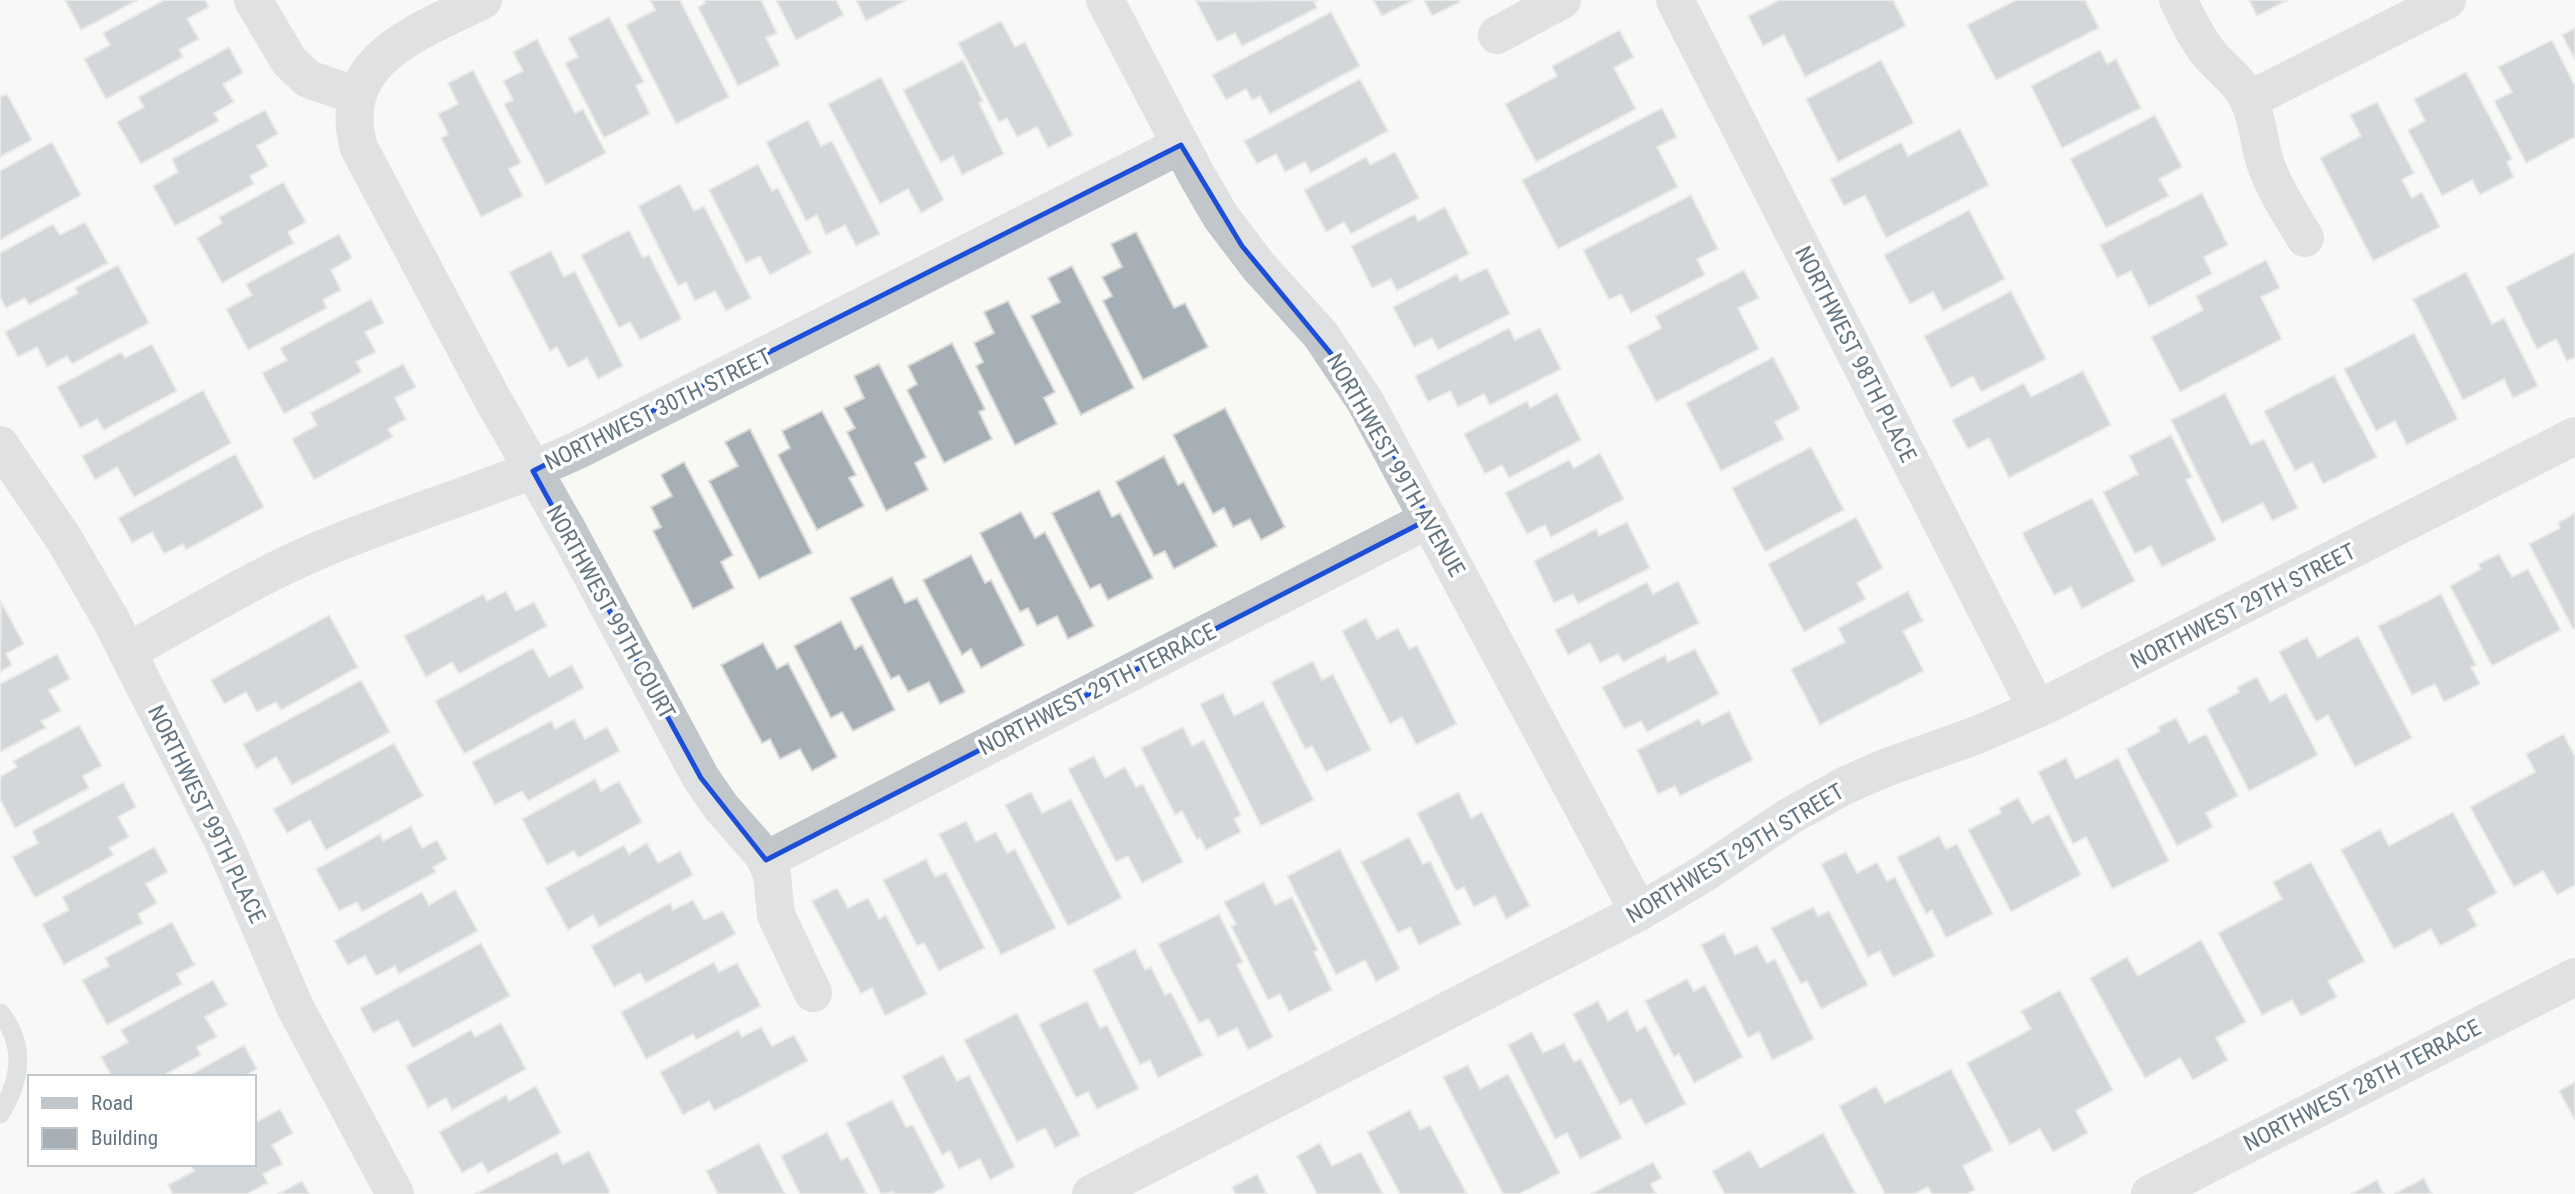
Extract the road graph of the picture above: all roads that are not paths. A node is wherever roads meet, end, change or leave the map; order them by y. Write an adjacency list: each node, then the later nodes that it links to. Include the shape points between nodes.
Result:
1 (253, 0): 9 (street, via 289,61 308,79)
2 (483, 0): 9 (street, via 397,45 372,66)
3 (1105, 0): 11 (street, NORTHWEST 99TH AVENUE)
4 (1562, 0): 8 (street)
5 (1675, 0): 18 (street, NORTHWEST 98TH PLACE)
6 (2178, 0): 10 (street, via 2201,44 2238,81)
7 (2447, 0): 10 (street)
8 (1497, 35)
9 (357, 96): 15 (street, NORTHWEST 99TH COURT, via 354,123 364,160)
10 (2249, 100): 12 (street, via 2271,176)
11 (1181, 145): 15 (street, NORTHWEST 30TH STREET); 16 (street, NORTHWEST 99TH AVENUE, via 1242,246 1320,334 1352,379)
12 (2305, 238)
13 (2575, 436): 18 (street, NORTHWEST 29TH STREET)
14 (0, 445): 17 (street, NORTHWEST 99TH PLACE, via 64,539)
15 (533, 471): 17 (street, NORTHWEST 30TH STREET, via 311,554); 19 (street, NORTHWEST 99TH COURT, via 701,778)
16 (1429, 519): 19 (street, NORTHWEST 29TH TERRACE); 20 (street, NORTHWEST 99TH AVENUE)
17 (127, 653): 25 (street, NORTHWEST 99TH PLACE, via 240,876 295,1007)
18 (2037, 709): 20 (street, NORTHWEST 29TH STREET, via 1816,800)
19 (766, 860): 22 (street, NORTHWEST 99TH COURT, via 776,915)
20 (1639, 912): 26 (street, NORTHWEST 29TH STREET)
21 (2575, 977): 27 (street, NORTHWEST 28TH TERRACE)
22 (813, 993)
23 (0, 1013): 24 (lane, via 15,1042 19,1066 12,1094)
24 (0, 1114)
25 (395, 1194)
26 (1091, 1194)
27 (2150, 1194)

